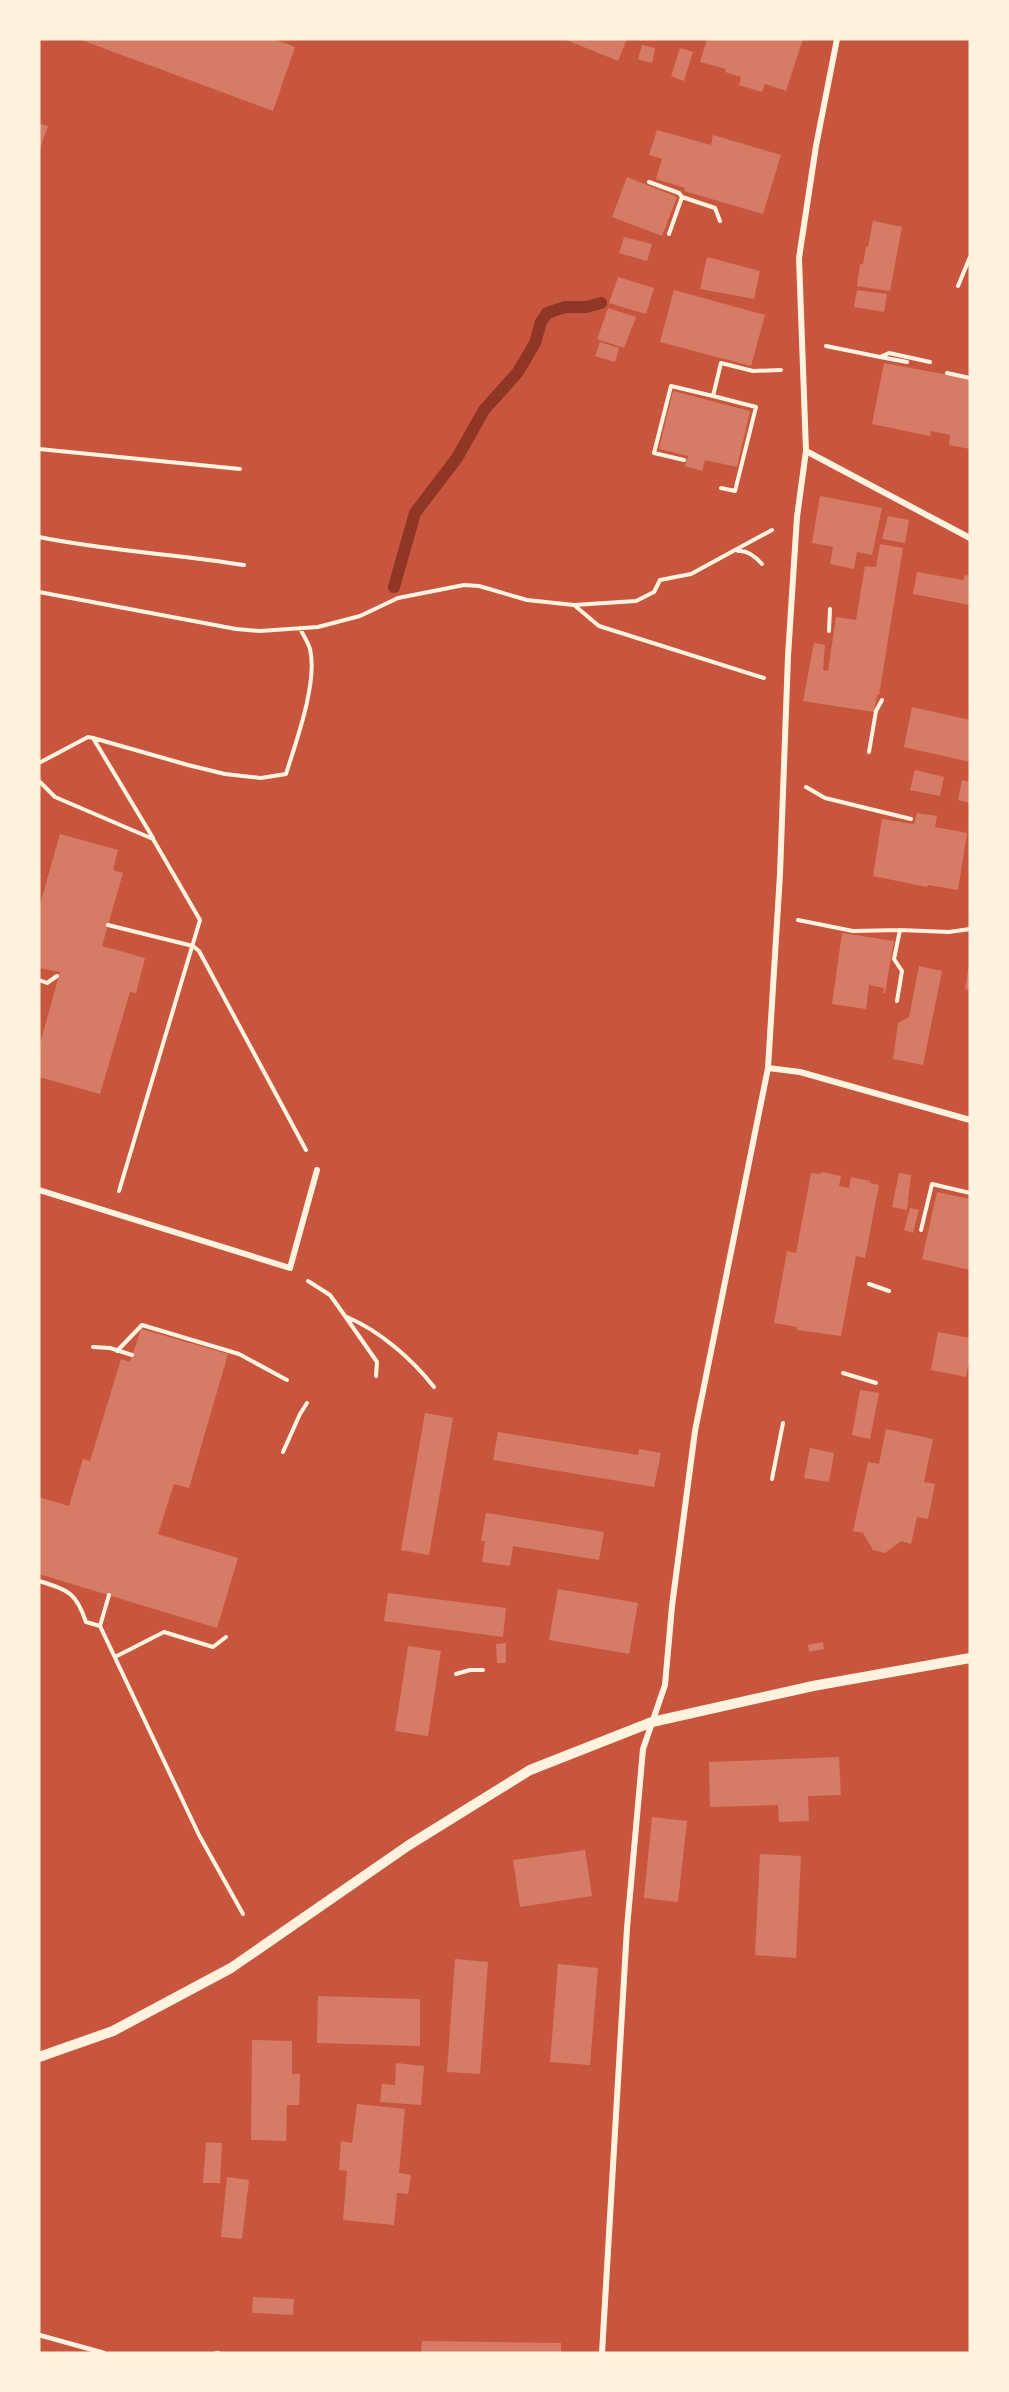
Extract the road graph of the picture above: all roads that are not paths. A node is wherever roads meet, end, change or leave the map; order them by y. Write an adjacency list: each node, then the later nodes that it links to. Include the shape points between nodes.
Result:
1 (837, 39): 2 (street, via 799,258)
2 (806, 451): 3 (street); 4 (street, via 797,517 786,687)
3 (970, 538)
4 (768, 1068): 5 (street, via 800,1072); 9 (street, via 695,1431 665,1685)
5 (970, 1120)
6 (317, 1170): 7 (street, via 290,1268)
7 (39, 1191)
8 (970, 1658): 9 (street, via 813,1686)
9 (652, 1722): 10 (street, via 530,1770 409,1845 231,1968 113,2031); 13 (street, via 643,1749 627,1928)
10 (39, 2057)
11 (39, 2335): 12 (lane)
12 (104, 2353)
13 (602, 2353)

